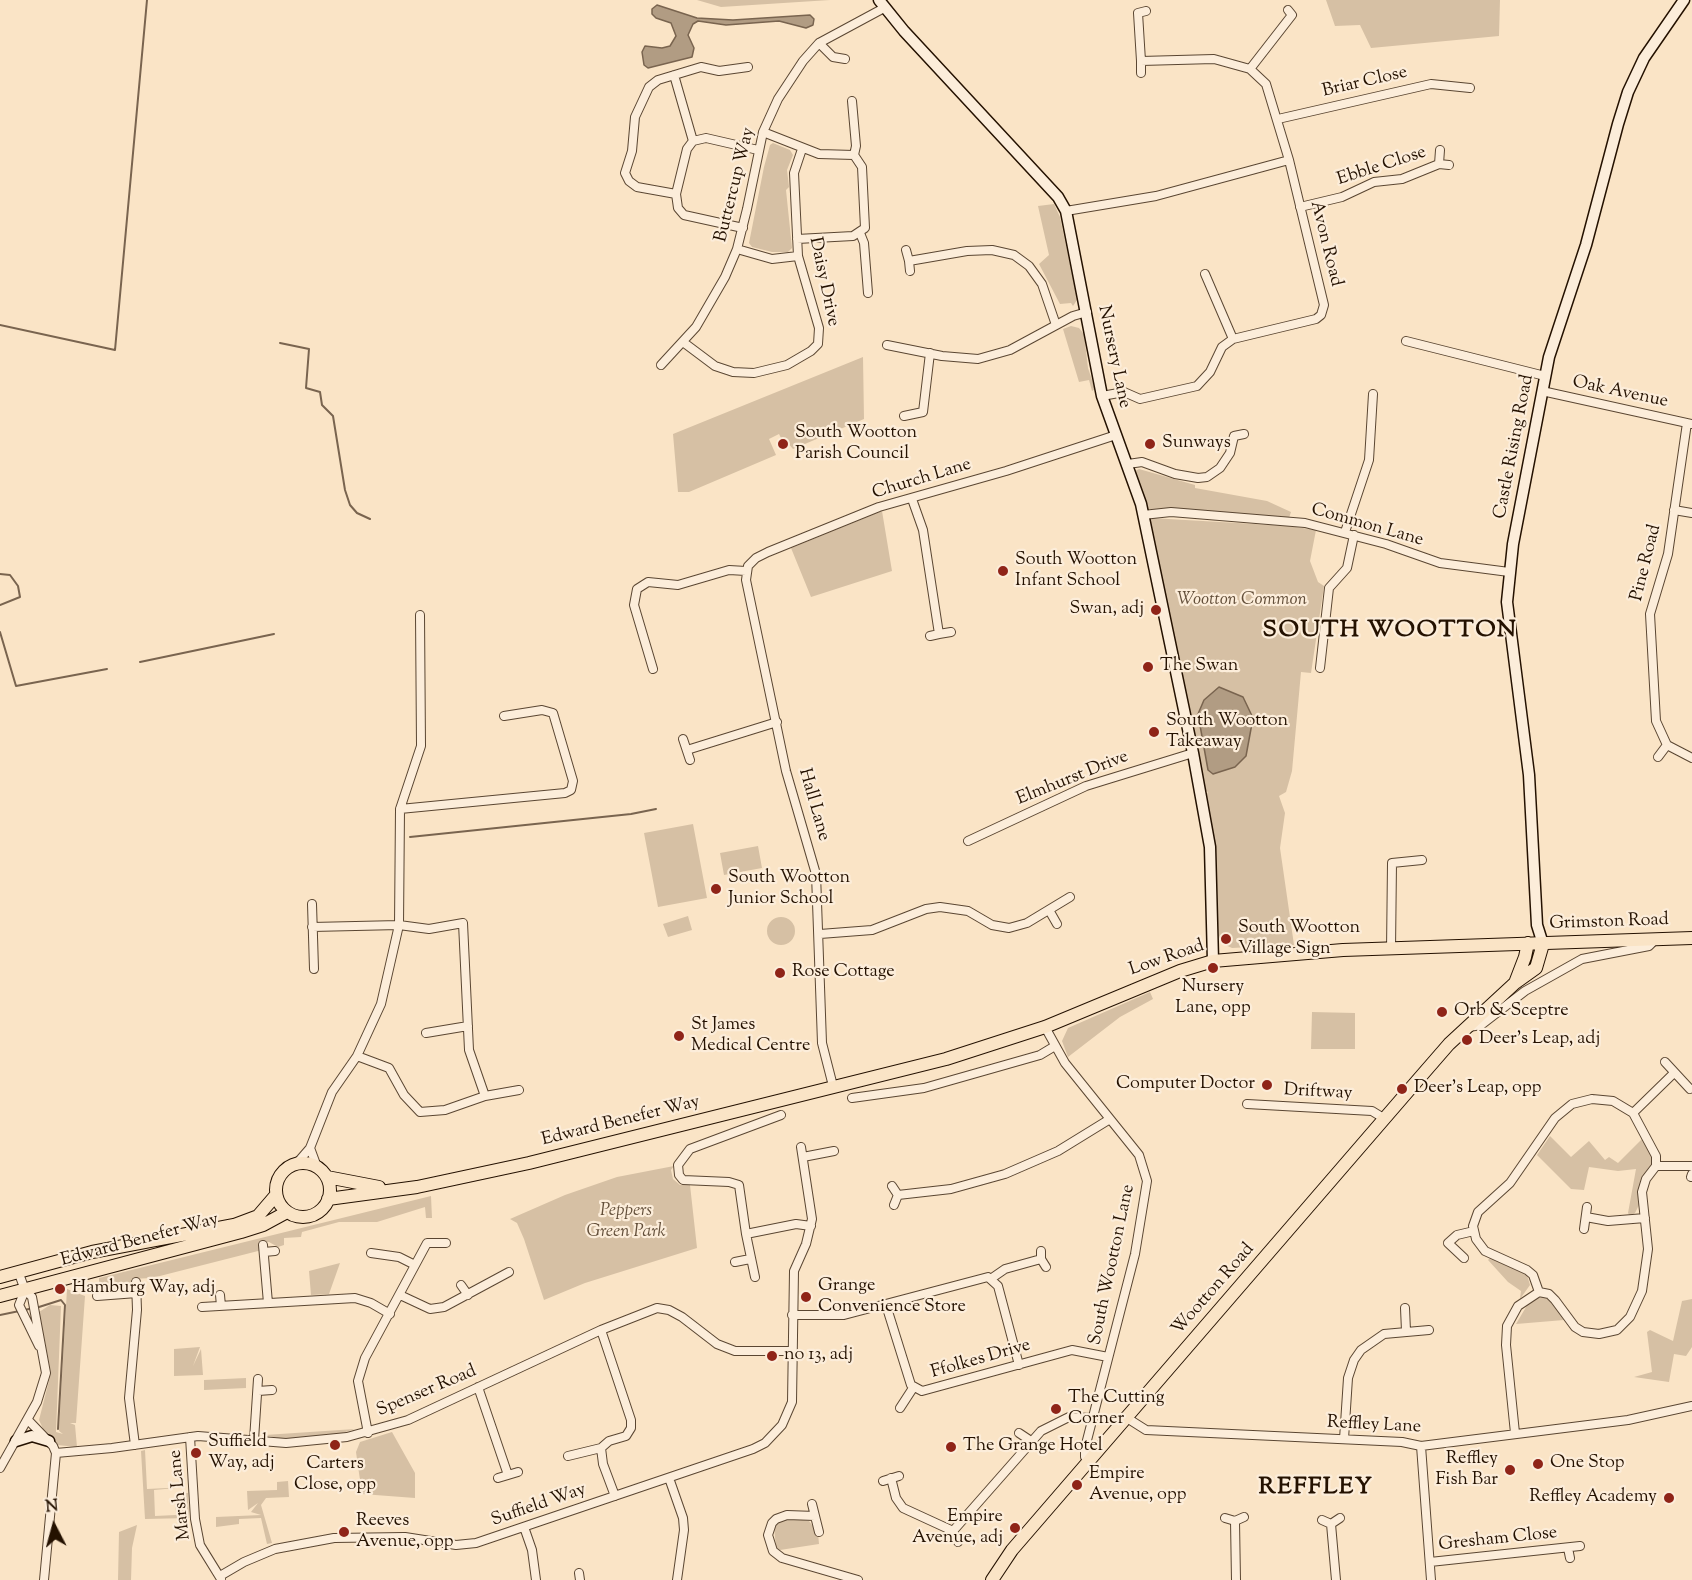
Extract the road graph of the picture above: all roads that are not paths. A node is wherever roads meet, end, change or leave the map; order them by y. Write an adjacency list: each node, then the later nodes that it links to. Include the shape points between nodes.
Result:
1 (1684, 0): 47 (street, Castle Rising Road, via 1656,38 1628,92)
2 (881, 4): 5 (street, Buttercup Way); 28 (street, Nursery Lane, via 1058,197)
3 (1288, 10): 9 (street, via 1292,15)
4 (1146, 11): 7 (street, via 1138,14)
5 (819, 43): 6 (street, via 833,57); 17 (street, Buttercup Way, via 778,99)
6 (845, 59)
7 (1141, 62): 9 (street, via 1214,60); 10 (street)
8 (748, 67): 11 (street, via 719,71 701,67)
9 (1250, 69): 16 (street, Avon Road, via 1266,84)
10 (1141, 73)
11 (674, 75): 18 (street); 26 (street, via 649,87 635,117 632,151 625,173 637,187)
12 (1461, 76): 13 (street)
13 (1459, 87): 14 (street, Briar Close); 16 (street, Briar Close, via 1431,84)
14 (1470, 88)
15 (852, 101): 22 (street)
16 (1278, 119): 23 (street, Avon Road)
17 (763, 132): 19 (street); 20 (street, Buttercup Way)
18 (693, 141): 20 (street, via 706,138); 26 (street, via 687,149)
19 (802, 149): 22 (street, via 819,154); 31 (street, Daisy Drive, via 794,173)
20 (758, 150): 29 (street, Buttercup Way)
21 (1440, 150): 24 (street, Ebble Close)
22 (854, 155): 30 (street, via 862,167 867,222)
23 (1289, 160): 27 (street, Avon Road); 28 (street, via 1156,196)
24 (1439, 164): 25 (street, Ebble Close); 27 (street, Ebble Close, via 1402,179 1374,182 1342,197)
25 (1449, 165)
26 (676, 194): 29 (street, via 678,208 684,215)
27 (1300, 207): 41 (street, Avon Road, via 1323,299 1321,315 1311,321)
28 (1066, 211): 39 (street, Nursery Lane)
29 (743, 228): 32 (street, Buttercup Way)
30 (860, 233): 31 (street); 38 (street)
31 (797, 239): 34 (street, Daisy Drive)
32 (737, 249): 34 (street, via 772,259); 43 (street, Buttercup Way, via 715,296)
33 (906, 250): 35 (street)
34 (798, 256): 43 (street, Daisy Drive, via 821,335 811,351 773,370 733,372 706,361)
35 (909, 261): 36 (street); 40 (street, via 981,249 1014,255 1029,266 1042,284)
36 (910, 271)
37 (1206, 274): 41 (street)
38 (868, 293)
39 (1087, 312): 40 (street); 50 (street, Nursery Lane)
40 (1056, 326): 45 (street, via 995,356 978,359)
41 (1233, 339): 50 (street, via 1222,347 1210,372 1197,386 1140,399 1124,392)
42 (1406, 341): 47 (street)
43 (683, 342): 46 (street, Buttercup Way)
44 (887, 345): 45 (street)
45 (930, 353): 51 (street, via 924,416)
46 (661, 365)
47 (1545, 376): 48 (street, Castle Rising Road)
48 (1542, 391): 52 (street, Oak Avenue); 63 (street, Castle Rising Road)
49 (1373, 394): 60 (street, via 1369,460)
50 (1102, 396): 54 (street, Nursery Lane)
51 (904, 416)
52 (1689, 424): 57 (street, Pine Road)
53 (1244, 434): 55 (street, via 1234,436 1230,453 1220,468 1207,477 1175,474 1142,462)
54 (1116, 435): 55 (street, Nursery Lane); 56 (street, Church Lane)
55 (1128, 464): 59 (street, Nursery Lane)
56 (912, 499): 62 (street, Church Lane, via 879,507 768,552 756,558); 66 (street, via 923,530)
57 (1674, 510): 58 (street); 73 (street, Pine Road, via 1668,554 1650,614 1656,721)
58 (1692, 513)
59 (1143, 515): 60 (street, Common Lane, via 1171,512 1289,521); 75 (street, Nursery Lane)
60 (1345, 532): 61 (street, Common Lane)
61 (1354, 535): 63 (street, Common Lane, via 1440,563); 68 (street, via 1347,568 1329,588)
62 (746, 571): 69 (street, via 729,570 678,585 648,582 638,589 634,605); 71 (street, Hall Lane)
63 (1509, 572): 87 (street, Castle Rising Road, via 1508,602 1529,775)
64 (420, 615): 79 (street, via 421,746)
65 (951, 632): 66 (street)
66 (939, 634): 67 (street)
67 (930, 636)
68 (1320, 668)
69 (653, 669)
70 (504, 716): 79 (street, via 542,710 553,713 573,781 571,790)
71 (777, 722): 74 (street); 89 (street, Hall Lane, via 790,786 816,874)
72 (683, 739): 74 (street)
73 (1667, 745): 76 (street); 77 (street)
74 (687, 750): 78 (street)
75 (1193, 753): 80 (street, Elmhurst Drive, via 1086,786); 95 (street, Nursery Lane, via 1210,847)
76 (1658, 757)
77 (1692, 758)
78 (690, 760)
79 (400, 809): 86 (street)
80 (968, 841)
81 (1422, 860): 94 (street, via 1392,863)
82 (1070, 897): 84 (street)
83 (312, 904): 88 (street)
84 (1049, 910): 85 (street); 89 (street, via 1009,928 992,925 960,909 934,908 868,931)
85 (1057, 924)
86 (399, 925): 88 (street); 98 (street, via 429,929 465,922); 103 (street, via 381,1004)
87 (1537, 925): 92 (street, Castle Rising Road); 93 (street, Castle Rising Road)
88 (312, 927): 96 (street)
89 (820, 933): 106 (street, Hall Lane, via 822,1043)
90 (1692, 938): 91 (main road, Grimston Road)
91 (1657, 939): 93 (main road, Grimston Road); 100 (street, Wootton Road, via 1649,946 1582,959 1525,991 1481,1025)
92 (1528, 943): 93 (main road, Grimston Road); 94 (main road, Low Road); 97 (main road, Wootton Road)
93 (1542, 944): 97 (main road, Wootton Road, via 1536,968)
94 (1391, 950): 95 (main road, Low Road)
95 (1213, 961): 99 (main road, Low Road)
96 (314, 969)
97 (1515, 982): 100 (main road, Wootton Road)
98 (468, 1026): 101 (street); 109 (street, via 469,1050)
99 (1045, 1027): 102 (street, South Wootton Lane); 106 (main road, Low Road, via 985,1048)
100 (1468, 1027): 115 (main road, Wootton Road)
101 (426, 1033)
102 (1054, 1046): 110 (street, via 1040,1055 991,1064 923,1086); 114 (street, South Wootton Lane)
103 (357, 1056): 109 (street, via 389,1068 404,1095 420,1112 445,1110); 117 (street, via 332,1092)
104 (1665, 1062): 105 (street)
105 (1674, 1073): 107 (street); 112 (street)
106 (833, 1086): 126 (main road, Edward Benefer Way)
107 (1690, 1089)
108 (519, 1090): 109 (street)
109 (485, 1096)
110 (857, 1096)
111 (1247, 1104): 115 (street, Driftway, via 1372,1111)
112 (1633, 1113): 121 (street, via 1652,1146); 137 (street, via 1603,1099 1581,1101 1564,1109 1510,1183 1478,1212)
113 (781, 1115): 139 (street, via 703,1142 686,1152 678,1165 683,1180 739,1185)
114 (1110, 1119): 128 (street, via 1058,1151 1005,1174 951,1189); 176 (street, South Wootton Lane, via 1139,1155 1147,1181 1135,1254)
115 (1385, 1119): 185 (main road, Wootton Road)
116 (801, 1147): 119 (street)
117 (309, 1148): 120 (street); 123 (street)
118 (834, 1151): 119 (street)
119 (803, 1157): 135 (street)
120 (297, 1163): 123 (main road); 127 (main road, Edward Benefer Way, via 279,1176)
121 (1656, 1166): 122 (street); 134 (street, via 1642,1192)
122 (1692, 1166)
123 (317, 1167): 124 (main road)
124 (327, 1177): 126 (main road, Edward Benefer Way, via 371,1187); 129 (main road)
125 (892, 1186): 128 (street)
126 (417, 1187): 129 (main road, Edward Benefer Way)
127 (276, 1195): 132 (main road); 149 (main road, Edward Benefer Way, via 258,1216 234,1225 92,1252)
128 (898, 1195): 130 (street)
129 (328, 1199): 132 (main road, Edward Benefer Way, via 311,1216)
130 (894, 1205)
131 (1587, 1207): 133 (street)
132 (287, 1212): 156 (main road, Edward Benefer Way, via 241,1232)
133 (1586, 1217): 134 (street, via 1608,1221); 136 (street)
134 (1645, 1218): 157 (street, via 1645,1279 1630,1317 1617,1329 1599,1334 1583,1332 1569,1321 1555,1299)
135 (811, 1226): 139 (street, via 796,1224); 170 (street, Suffield Way, via 794,1271)
136 (1584, 1229)
137 (1474, 1231): 144 (street, via 1445,1240); 157 (street, via 1485,1251 1533,1275)
138 (432, 1234): 140 (street)
139 (746, 1234): 145 (street)
140 (427, 1243): 141 (street); 147 (street)
141 (446, 1243)
142 (275, 1251): 164 (street, via 264,1249)
143 (371, 1253): 147 (street, via 399,1257)
144 (1464, 1258)
145 (750, 1259): 146 (street); 152 (street)
146 (735, 1262)
147 (415, 1265): 160 (street)
148 (1046, 1267): 153 (street, via 1041,1255)
149 (18, 1271): 151 (main road, Edward Benefer Way); 156 (street)
150 (509, 1272): 161 (street)
151 (0, 1277)
152 (755, 1277)
153 (992, 1278): 165 (street, via 982,1277); 177 (street, via 998,1286)
154 (136, 1282): 158 (street)
155 (461, 1284): 161 (street)
156 (25, 1290): 162 (main road, Edward Benefer Way); 175 (street, via 32,1297); 175 (street, via 19,1305)
157 (1539, 1292): 191 (street, via 1518,1306 1507,1326)
158 (137, 1293): 163 (street); 198 (street, via 129,1398)
159 (220, 1295): 166 (street)
160 (400, 1295): 161 (street, via 430,1309 451,1305); 169 (street)
161 (468, 1295)
162 (0, 1296)
163 (97, 1296)
164 (268, 1303): 166 (street); 169 (street, via 355,1298)
165 (886, 1305): 170 (street, via 844,1316); 180 (street, Ffolkes Drive)
166 (221, 1306): 167 (street)
167 (201, 1307)
168 (1405, 1308): 173 (street)
169 (390, 1314): 189 (street, via 360,1370 359,1391)
170 (792, 1315): 174 (street, Suffield Way)
171 (602, 1330): 174 (street, Spenser Road, via 644,1312 663,1309 682,1317 717,1344 735,1351); 179 (street, Spenser Road); 201 (street, via 632,1420 626,1436 609,1441)
172 (1429, 1330): 173 (street)
173 (1406, 1331): 193 (street, via 1377,1337 1354,1360 1348,1378)
174 (792, 1350): 208 (street, Suffield Way, via 792,1402 774,1435 753,1449)
175 (43, 1353): 187 (street, via 43,1389)
176 (1108, 1357): 177 (street, Ffolkes Drive, via 1072,1350); 186 (street, South Wootton Lane)
177 (1019, 1365): 180 (street, Ffolkes Drive, via 928,1391)
178 (258, 1379): 182 (street)
179 (477, 1387): 189 (street, Spenser Road, via 408,1420); 207 (street)
180 (913, 1388): 184 (street)
181 (272, 1390): 182 (street)
182 (258, 1391): 194 (street)
183 (1692, 1406): 191 (street, Reffley Lane, via 1628,1420)
184 (900, 1408)
185 (1127, 1418): 193 (street, Reffley Lane, via 1146,1430); 200 (main road, Wootton Road)
186 (1091, 1419): 188 (street, South Wootton Lane); 197 (street, via 1076,1416 1057,1422)
187 (28, 1420): 195 (street); 196 (street)
188 (1089, 1431): 200 (street); 204 (street, South Wootton Lane, via 1085,1457)
189 (368, 1433): 194 (street, Spenser Road, via 304,1443)
190 (1019, 1433): 197 (street)
191 (1515, 1433): 199 (street, Reffley Lane)
192 (190, 1437): 194 (street, Spenser Road); 198 (street, Spenser Road); 228 (street, Marsh Lane, via 200,1545)
193 (1344, 1439): 199 (street, Reffley Lane)
194 (254, 1440)
195 (16, 1441): 196 (street, via 32,1436); 205 (street)
196 (49, 1441): 202 (street)
197 (1031, 1441): 221 (street)
198 (135, 1445): 202 (street, Spenser Road)
199 (1421, 1446): 227 (street)
200 (1101, 1447): 204 (main road, Wootton Road)
201 (602, 1448): 203 (street); 211 (street, via 603,1464)
202 (56, 1452): 229 (street)
203 (568, 1456)
204 (1089, 1461): 233 (main road, Wootton Road, via 1012,1550)
205 (0, 1468)
206 (518, 1472): 207 (street)
207 (508, 1475): 209 (street)
208 (669, 1478): 211 (street, Suffield Way); 231 (street, via 684,1530)
209 (498, 1479)
210 (891, 1479): 221 (street, via 903,1508)
211 (615, 1496): 220 (street, Suffield Way)
212 (812, 1504): 213 (street)
213 (815, 1516): 222 (street); 232 (street, via 788,1515 776,1519 768,1535 773,1551 782,1558)
214 (1244, 1517): 218 (street)
215 (1225, 1518): 218 (street)
216 (1340, 1518): 219 (street)
217 (1322, 1520): 219 (street)
218 (1235, 1521): 234 (street)
219 (1331, 1524): 235 (street)
220 (524, 1527): 228 (street, Suffield Way, via 466,1545 405,1537 308,1541 257,1555); 230 (street)
221 (953, 1531): 223 (street)
222 (819, 1532)
223 (958, 1542)
224 (1580, 1546): 225 (street, Gresham Close)
225 (1569, 1548): 226 (street, Gresham Close); 227 (street, Gresham Close)
226 (1570, 1558)
227 (1430, 1562): 236 (street)
228 (221, 1578)
229 (44, 1580)
230 (536, 1580)
231 (677, 1580)
232 (858, 1580)
233 (992, 1580)
234 (1236, 1580)
235 (1336, 1580)
236 (1431, 1580)

